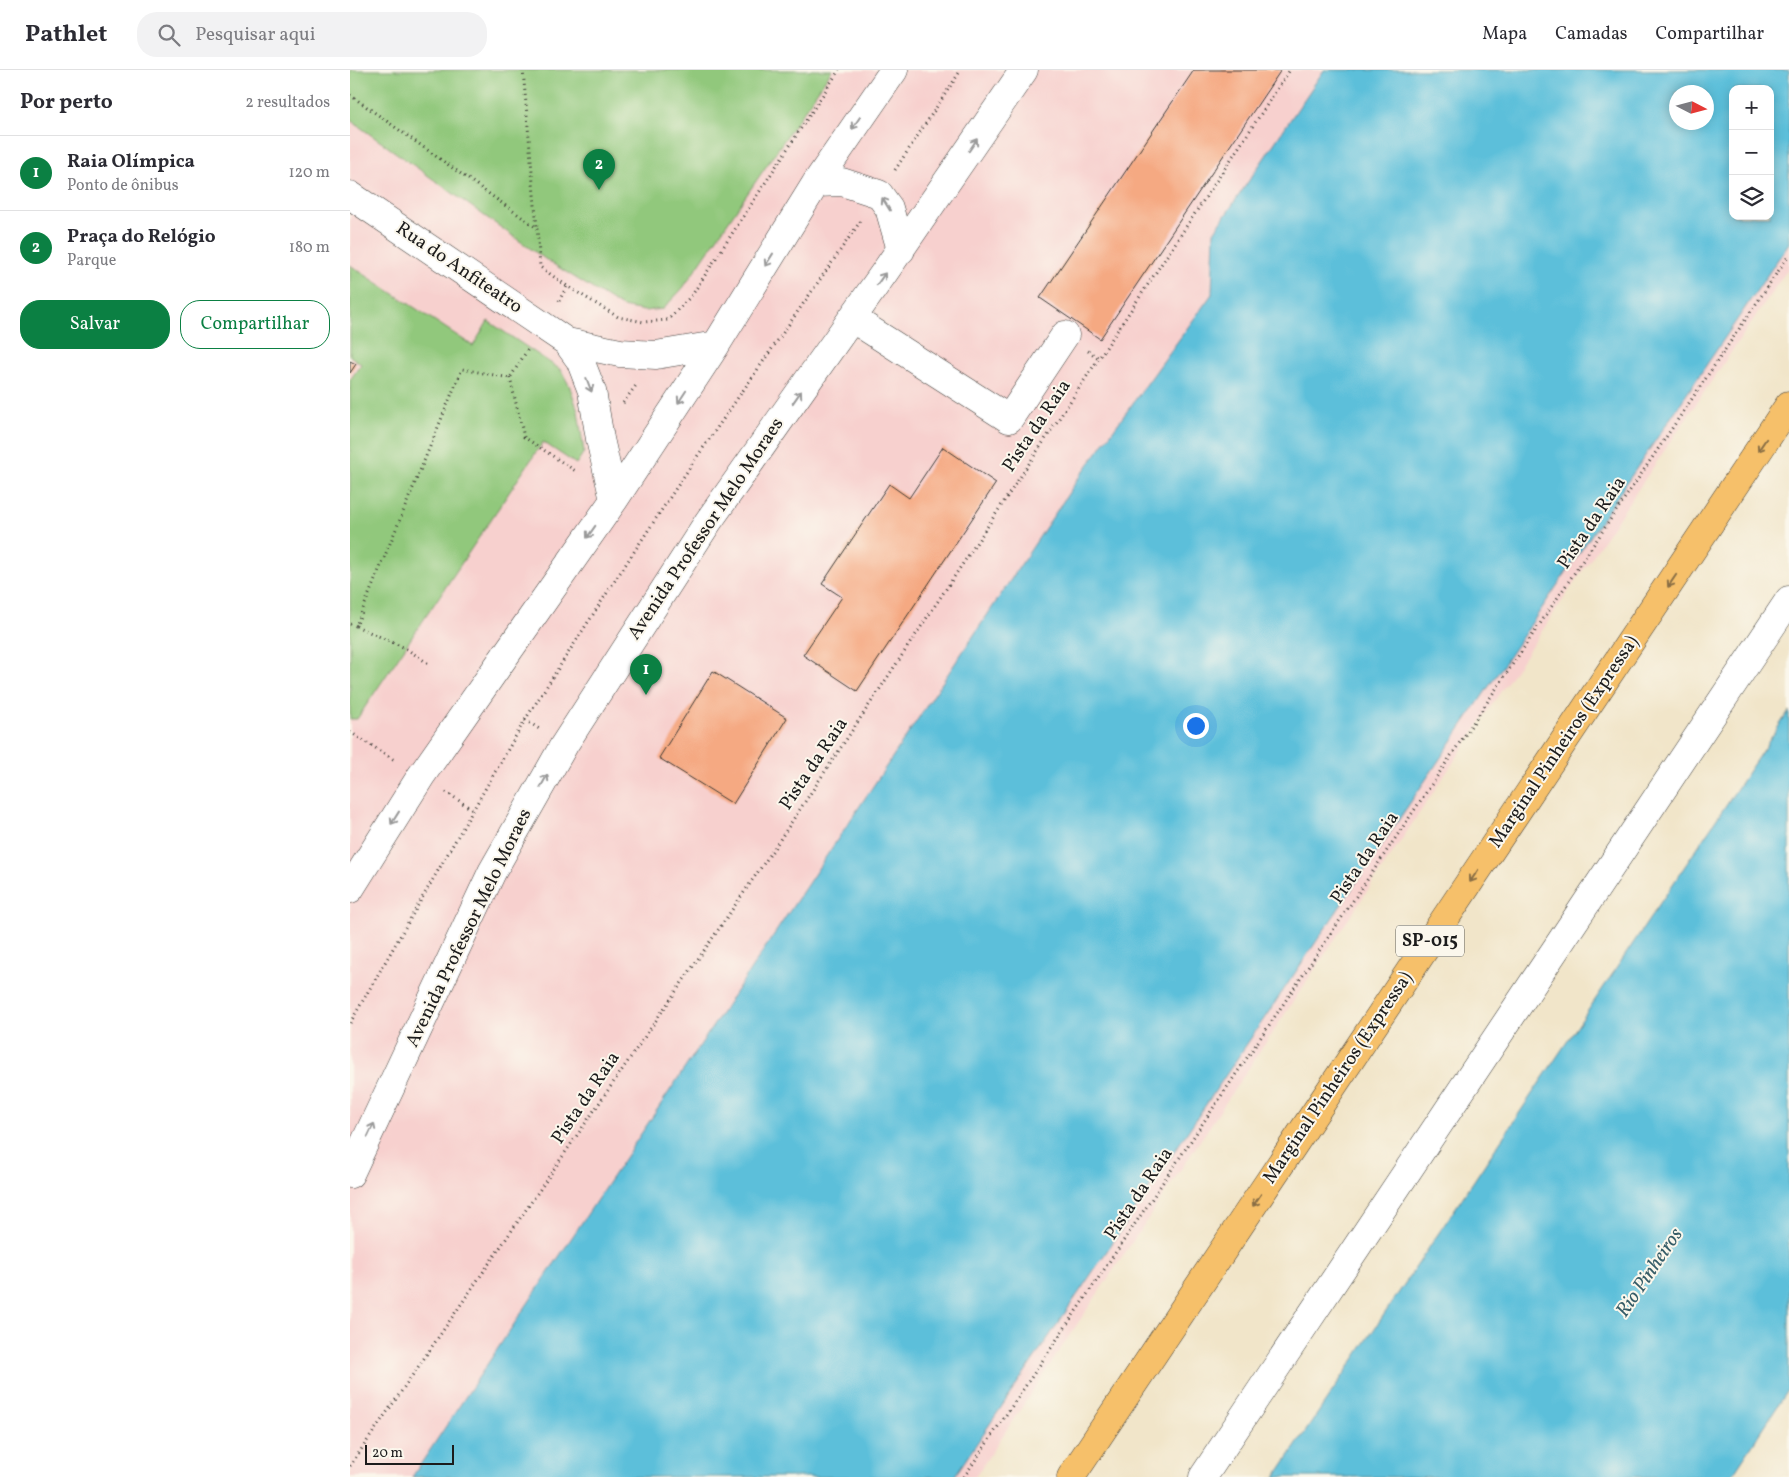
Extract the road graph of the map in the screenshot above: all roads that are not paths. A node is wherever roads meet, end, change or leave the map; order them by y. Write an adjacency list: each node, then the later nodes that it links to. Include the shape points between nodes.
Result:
1 (894, 70): 3 (street, one-way to 3)
2 (1024, 70): 5 (street, Avenida Professor Melo Moraes, one-way to 2)
3 (816, 184): 5 (street, one-way to 3, via 889,208 879,194 842,182); 9 (street, one-way to 9)
4 (350, 195): 8 (street, Rua do Anfiteatro)
5 (901, 250): 6 (street, Avenida Professor Melo Moraes, one-way to 5)
6 (853, 318): 7 (street, via 1009,418); 14 (street, Avenida Professor Melo Moraes, one-way to 6, via 492,872 564,745 708,522)
7 (1065, 335)
8 (567, 342): 9 (street, Rua do Anfiteatro, via 620,353 656,355); 11 (street, Rua do Anfiteatro, one-way to 11, via 580,360 592,391)
9 (716, 345): 11 (street, one-way to 11)
10 (1789, 405): 15 (highway, Marginal Pinheiros (Expressa) / SP-015, one-way to 15)
11 (614, 500): 13 (street, one-way to 13, via 421,776)
12 (1789, 600): 16 (street)
13 (350, 890)
14 (350, 1174)
15 (1071, 1477)
16 (1203, 1477)

